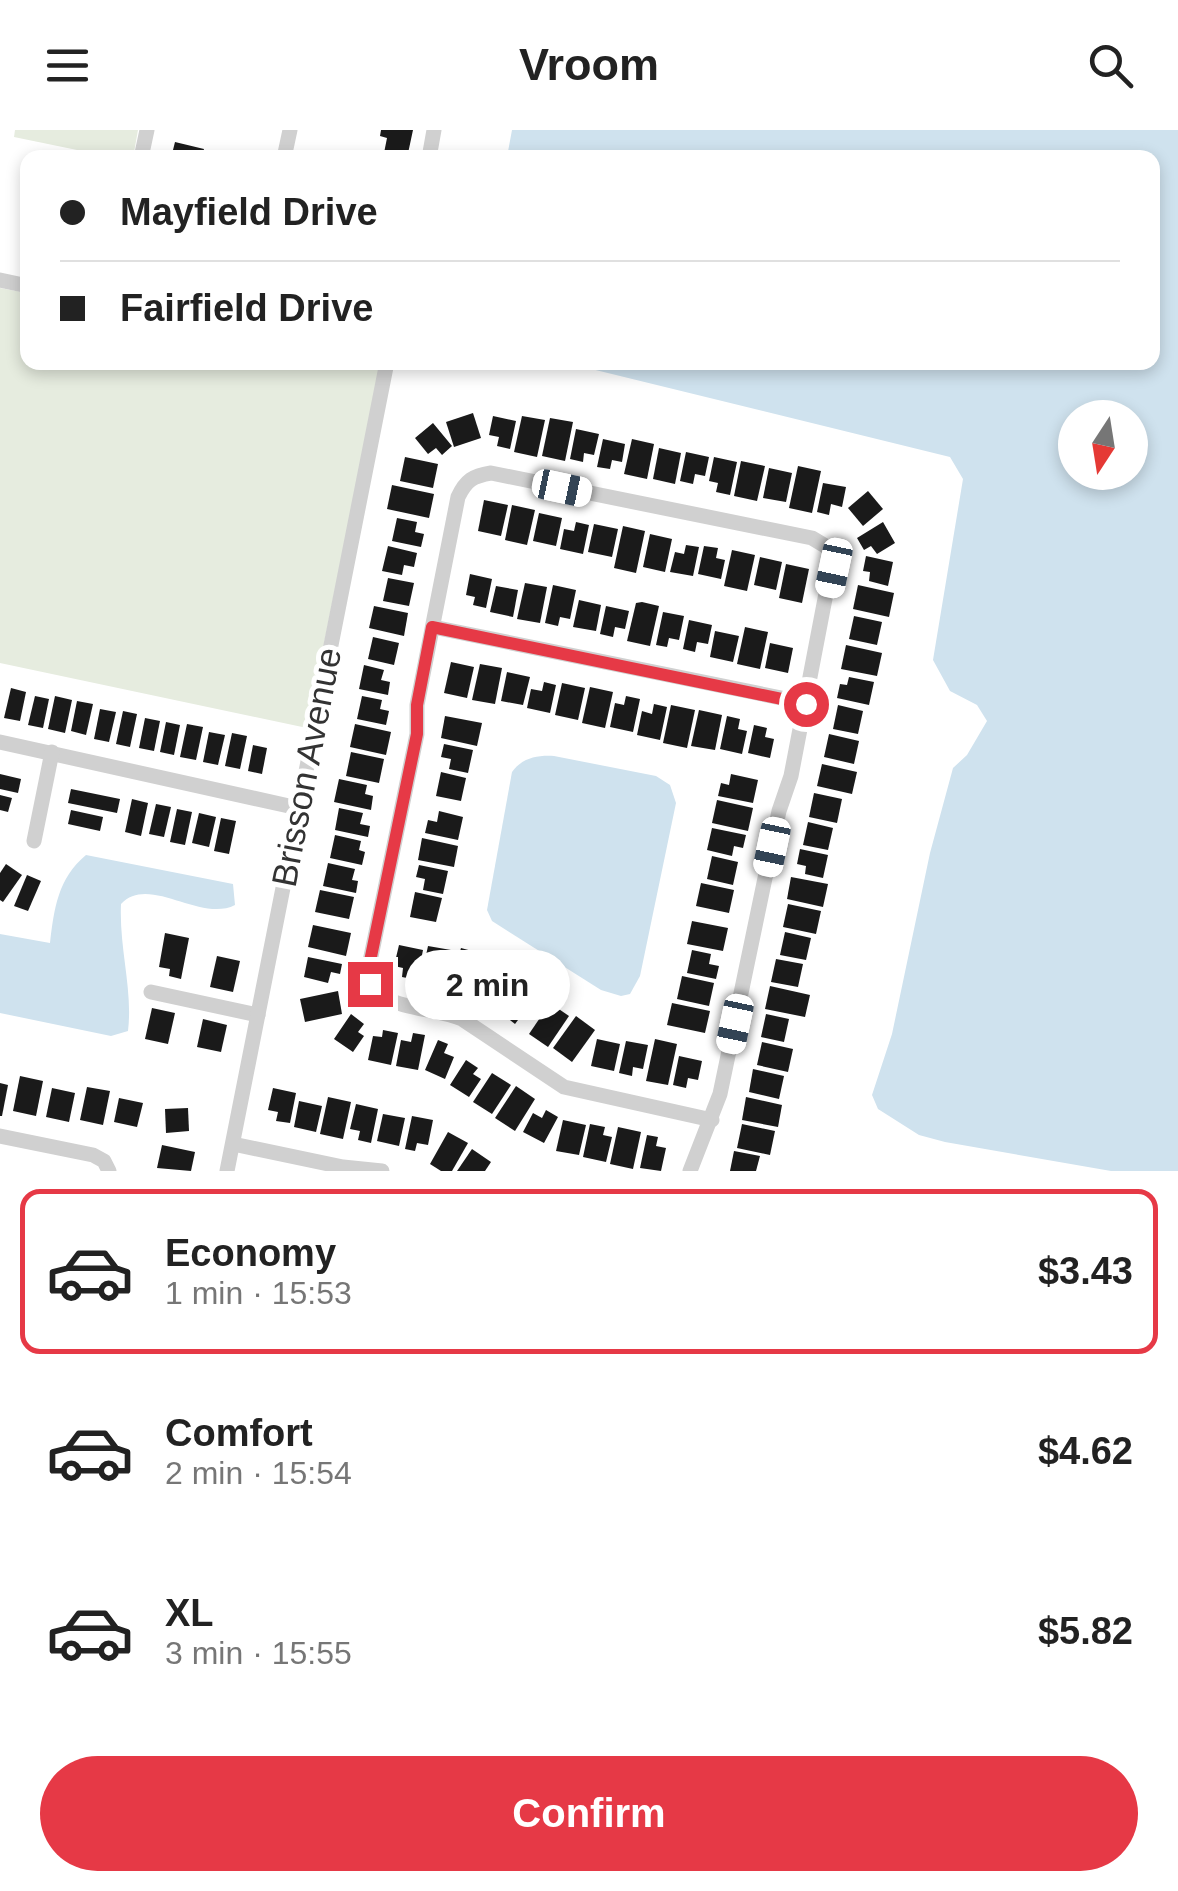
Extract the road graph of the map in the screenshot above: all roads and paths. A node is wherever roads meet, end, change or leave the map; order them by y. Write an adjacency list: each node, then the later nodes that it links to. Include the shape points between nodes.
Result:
1 (384, 370): 6 (street, Brisson Avenue)
2 (432, 627): 3 (street); 3 (street, via 458,496 474,476 491,473 812,538 827,547 834,568); 10 (street, via 370,984 390,1002 462,1019 564,1087)
3 (806, 704): 10 (street)
4 (0, 742): 5 (street)
5 (52, 752): 6 (street); 7 (street)
6 (298, 808): 9 (street, Brisson Avenue)
7 (34, 841)
8 (151, 992): 9 (street)
9 (258, 1015): 12 (street, Brisson Avenue)
10 (712, 1120): 17 (street)
11 (0, 1136): 14 (street, via 92,1155)
12 (233, 1144): 13 (street); 15 (street, Brisson Avenue)
13 (343, 1169): 16 (street)
14 (109, 1171)
15 (227, 1171)
16 (382, 1171)
17 (690, 1171)

